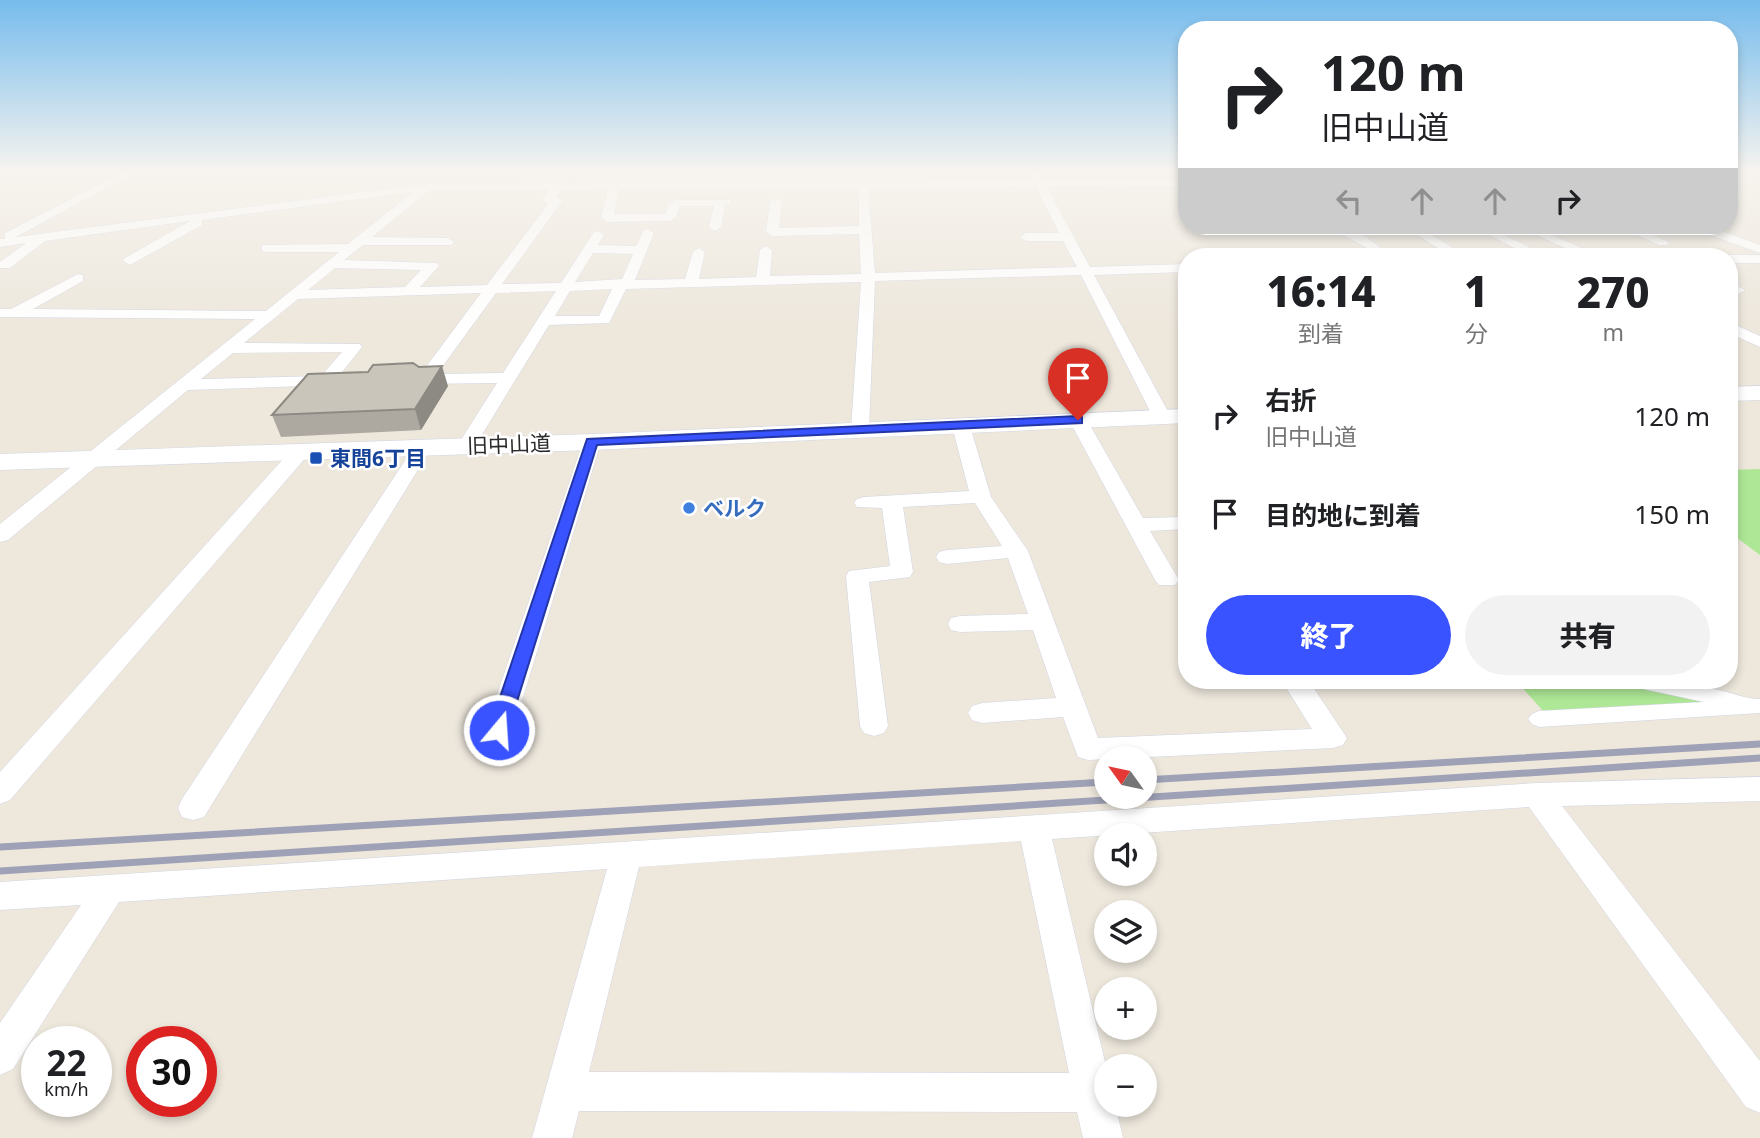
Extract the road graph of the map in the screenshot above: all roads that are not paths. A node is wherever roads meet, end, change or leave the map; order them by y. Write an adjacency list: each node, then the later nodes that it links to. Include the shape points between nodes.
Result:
1 (33, 224): 21 (street)
2 (150, 224): 20 (street)
3 (194, 224): 37 (street)
4 (379, 224): 24 (street)
5 (539, 224): 48 (street)
6 (773, 224): 9 (street, via 772,232)
7 (863, 224): 9 (street)
8 (1061, 224): 19 (street)
9 (865, 230): 42 (street)
10 (648, 233): 32 (street)
11 (598, 235): 31 (street)
12 (1349, 235): 26 (street)
13 (1424, 235): 27 (street)
14 (1496, 235): 28 (street)
15 (1543, 235): 29 (street)
16 (1646, 235): 23 (street)
17 (1722, 235): 30 (street)
18 (1026, 237): 19 (street)
19 (1068, 237): 41 (street)
20 (41, 238): 21 (street); 39 (street)
21 (0, 242)
22 (448, 242): 24 (street)
23 (1663, 242)
24 (353, 245): 25 (street); 38 (street)
25 (267, 248)
26 (1374, 248)
27 (1446, 248)
28 (1523, 248)
29 (1574, 248)
30 (1760, 249)
31 (589, 250): 32 (street); 47 (street)
32 (641, 250): 46 (street)
33 (766, 250): 44 (street)
34 (699, 252): 45 (street)
35 (1738, 259): 36 (street)
36 (1760, 259)
37 (130, 261)
38 (329, 264): 49 (street, via 432,266); 50 (street)
39 (5, 265)
40 (1178, 268): 41 (street)
41 (1085, 270): 42 (street); 61 (street)
42 (868, 276): 44 (street); 64 (street)
43 (78, 278): 51 (street)
44 (763, 279): 45 (street)
45 (691, 281): 46 (street)
46 (624, 283): 47 (street); 53 (street, via 604,320)
47 (565, 286): 48 (street); 53 (street)
48 (492, 289): 49 (street); 57 (street, via 425,379)
49 (410, 290): 50 (street)
50 (291, 295): 52 (street)
51 (7, 313): 52 (street)
52 (267, 314): 56 (street)
53 (543, 321): 57 (street)
54 (1738, 331): 55 (street)
55 (1760, 342)
56 (228, 348): 58 (street); 58 (street, via 354,347 326,382)
57 (508, 378): 66 (street)
58 (184, 384): 69 (street)
59 (1760, 393): 60 (main road)
60 (1738, 394)
61 (1174, 417): 62 (main road, 旧中山道)
62 (1078, 420): 63 (main road, 旧中山道); 75 (street)
63 (961, 426): 64 (main road, 旧中山道); 71 (street)
64 (860, 429): 65 (main road, 旧中山道)
65 (592, 442): 66 (main road, 旧中山道); 89 (street)
66 (466, 446): 67 (main road, 旧中山道)
67 (423, 447): 68 (main road, 旧中山道); 93 (street)
68 (301, 451): 69 (main road, 旧中山道); 91 (street)
69 (97, 458): 70 (main road, 旧中山道); 76 (street)
70 (0, 462)
71 (981, 497): 72 (street); 77 (street)
72 (892, 502): 73 (street); 88 (street, via 902,572 858,576)
73 (864, 503)
74 (1178, 523): 75 (street)
75 (1135, 525): 79 (street)
76 (0, 535)
77 (1017, 551): 78 (street); 80 (street)
78 (947, 557)
79 (1167, 580)
80 (1042, 622): 81 (street); 85 (street)
81 (960, 624)
82 (1301, 689): 85 (street, via 1333,737 1088,749)
83 (1678, 689): 84 (street)
84 (1760, 706): 87 (street)
85 (1073, 707): 86 (street)
86 (982, 713)
87 (1539, 719)
88 (874, 726)
89 (499, 730)
90 (1760, 789): 92 (street)
91 (0, 792)
92 (1536, 795): 94 (street); 101 (street)
93 (192, 808)
94 (1034, 828): 95 (street); 100 (street)
95 (626, 857): 96 (street); 99 (street)
96 (110, 889): 97 (street); 98 (street)
97 (0, 896)
98 (0, 1056)
99 (566, 1091): 100 (street); 102 (street)
100 (1093, 1093): 103 (street)
101 (1760, 1093)
102 (552, 1138)
103 (1103, 1138)

